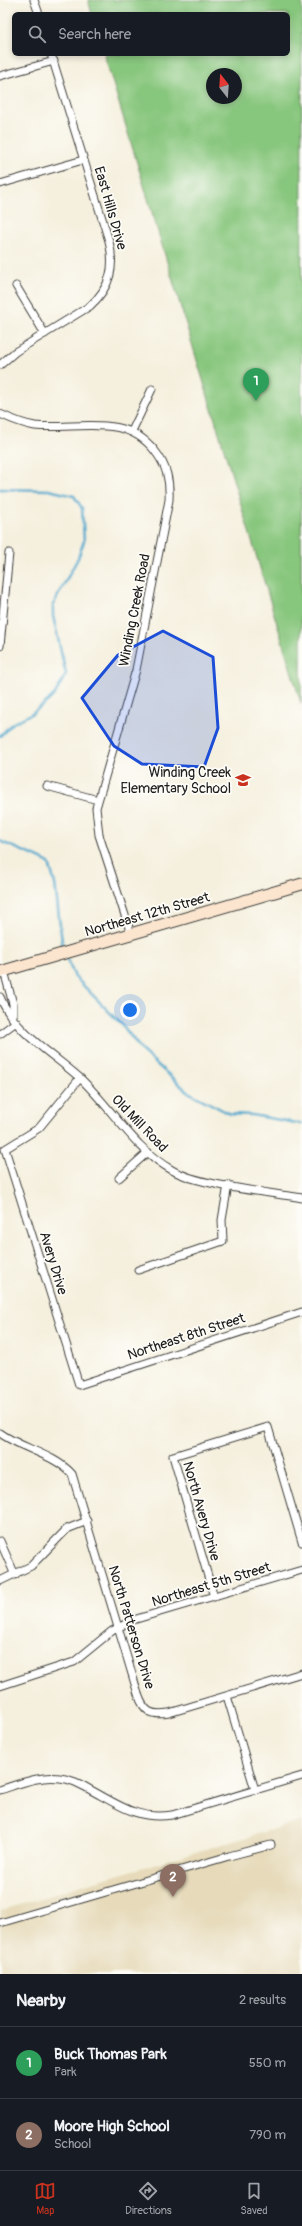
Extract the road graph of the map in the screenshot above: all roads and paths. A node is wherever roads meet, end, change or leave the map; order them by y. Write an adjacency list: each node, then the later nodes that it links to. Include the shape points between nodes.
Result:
1 (34, 0): 2 (street)
2 (37, 12)
3 (53, 57): 4 (street); 5 (street, East Hills Drive)
4 (0, 76)
5 (83, 160): 6 (street); 8 (street, East Hills Drive, via 112,254 110,277 100,297 90,306)
6 (0, 184)
7 (16, 286): 8 (street)
8 (45, 334): 9 (street, East Hills Drive, via 15,352)
9 (0, 365)
10 (152, 389): 12 (street)
11 (0, 414): 12 (street, Winding Creek Road, via 34,426 106,426)
12 (132, 431): 17 (street, Winding Creek Road, via 153,449 164,465 169,481 169,500 136,670)
13 (9, 553): 14 (street)
14 (2, 595): 15 (street)
15 (0, 646)
16 (48, 786): 17 (street)
17 (98, 800): 19 (street, Winding Creek Road, via 96,815 99,835)
18 (302, 884): 19 (street, Northeast 12th Street)
19 (131, 934): 20 (street, Northeast 12th Street)
20 (2, 972): 22 (street, via 13,1004)
21 (0, 997): 22 (street, Old Mill Road)
22 (14, 1020): 23 (street); 24 (street, Old Mill Road, via 35,1042)
23 (0, 1034)
24 (80, 1078): 25 (street, Old Mill Road); 31 (street, Avery Drive, via 39,1128 5,1149)
25 (148, 1152): 26 (street); 27 (street, Old Mill Road, via 184,1176)
26 (119, 1178)
27 (228, 1185): 28 (street, Old Mill Road); 29 (street, via 222,1220 223,1241)
28 (302, 1198)
29 (138, 1270)
30 (302, 1312): 31 (street, Northeast 8th Street)
31 (78, 1385)
32 (0, 1433): 33 (street, North Patterson Drive, via 68,1469 74,1479)
33 (87, 1521): 37 (street, via 67,1529 32,1566); 40 (street, North Patterson Drive)
34 (0, 1541): 37 (street)
35 (302, 1542): 39 (street, North Avery Drive, via 268,1427 173,1456)
36 (302, 1570): 39 (street, Northeast 5th Street)
37 (15, 1575): 38 (street)
38 (0, 1581)
39 (214, 1597): 40 (street, Northeast 5th Street, via 133,1620)
40 (119, 1627): 42 (street, Northeast 5th Street, via 104,1636 74,1662); 43 (street, North Patterson Drive, via 141,1703 149,1713 169,1713)
41 (302, 1673): 43 (street, North Patterson Drive)
42 (0, 1686)
43 (227, 1696): 46 (street)
44 (302, 1776): 46 (street)
45 (0, 1790): 46 (street, via 35,1780 61,1778 79,1784 132,1812 155,1817 172,1815)
46 (255, 1790)
47 (271, 1845): 48 (street)
48 (0, 1923)

